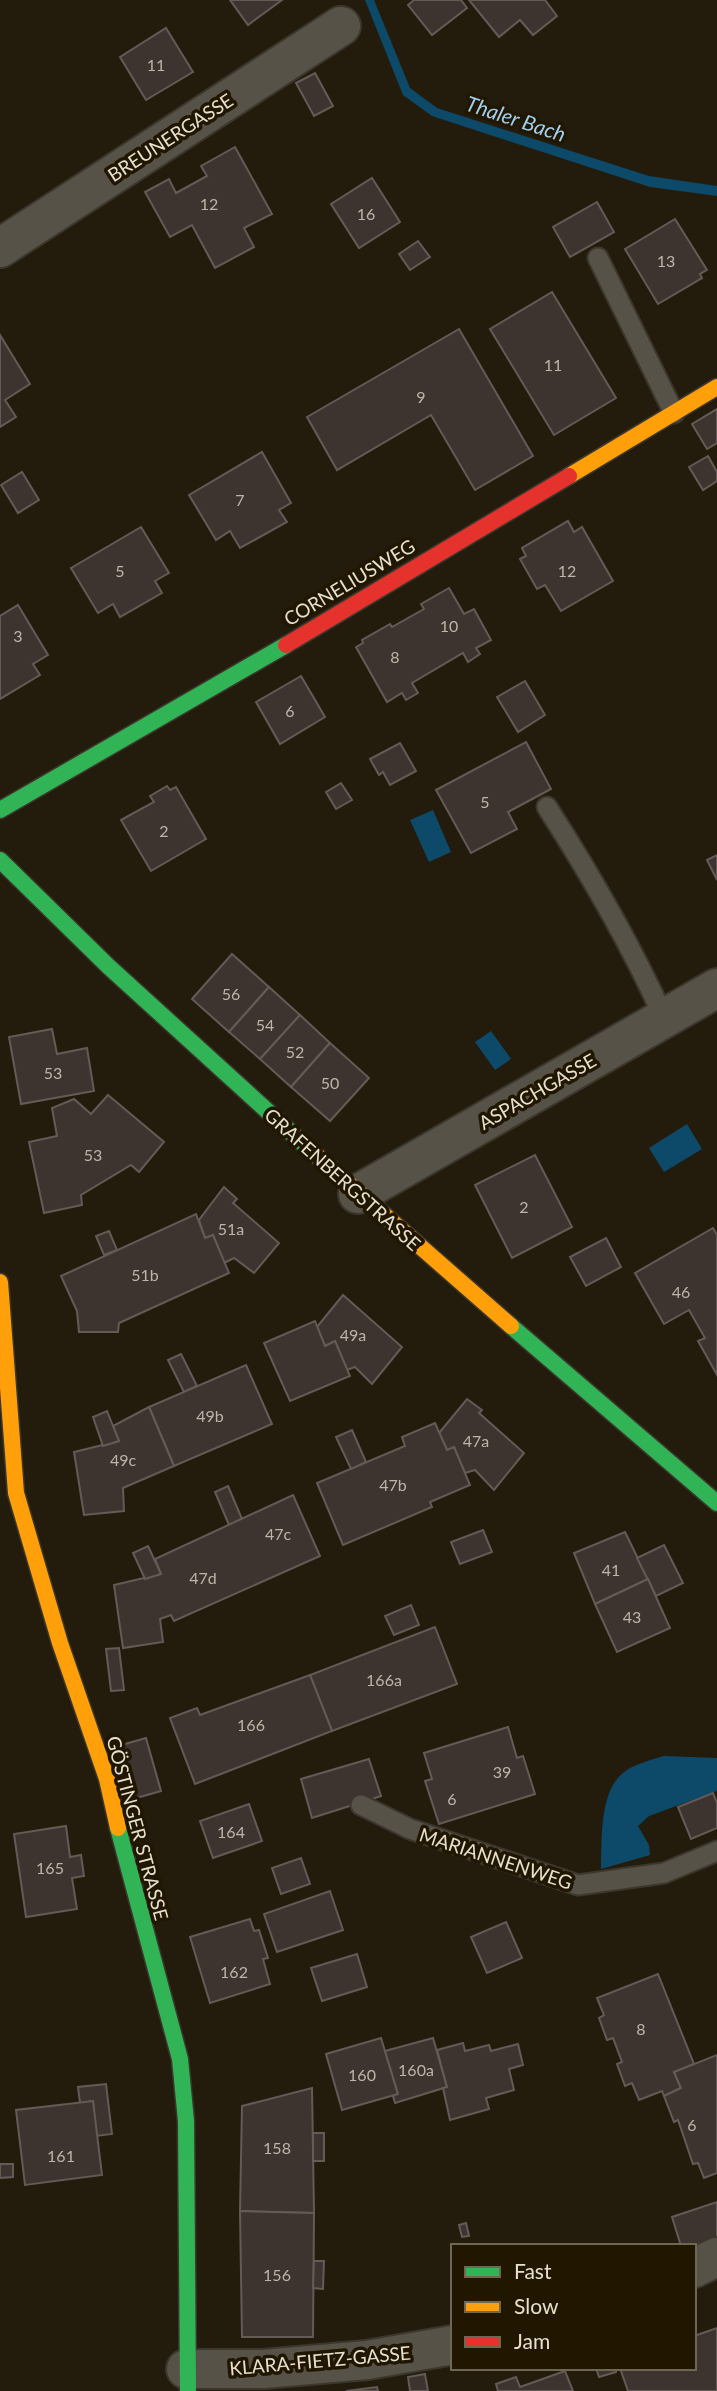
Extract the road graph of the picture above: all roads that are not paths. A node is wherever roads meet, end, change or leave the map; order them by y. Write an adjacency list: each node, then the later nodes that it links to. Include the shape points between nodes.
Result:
1 (341, 26): 2 (street, BREUNERGASSE)
2 (0, 248)
3 (598, 258): 5 (lane)
4 (717, 387): 5 (street, CORNELIUSWEG)
5 (674, 412): 7 (street, CORNELIUSWEG)
6 (547, 807): 10 (lane, via 644,973)
7 (0, 810)
8 (0, 860): 11 (street, GRAFENBERGSTRASSE, via 108,966)
9 (717, 988): 10 (street, ASPACHGASSE)
10 (664, 1018): 11 (street, ASPACHGASSE)
11 (358, 1194): 13 (street, GRAFENBERGSTRASSE)
12 (0, 1283): 19 (street, GÖSTINGER STRASSE, via 16,1493 60,1643 107,1779 180,2059 186,2121)
13 (710, 1488)
14 (360, 1805): 15 (lane, MARIANNENWEG, via 410,1829 578,1885 664,1873)
15 (717, 1851)
16 (717, 2257): 17 (street)
17 (696, 2267)
18 (451, 2344): 19 (street, KLARA-FIETZ-GASSE, via 367,2360)
19 (187, 2380)

